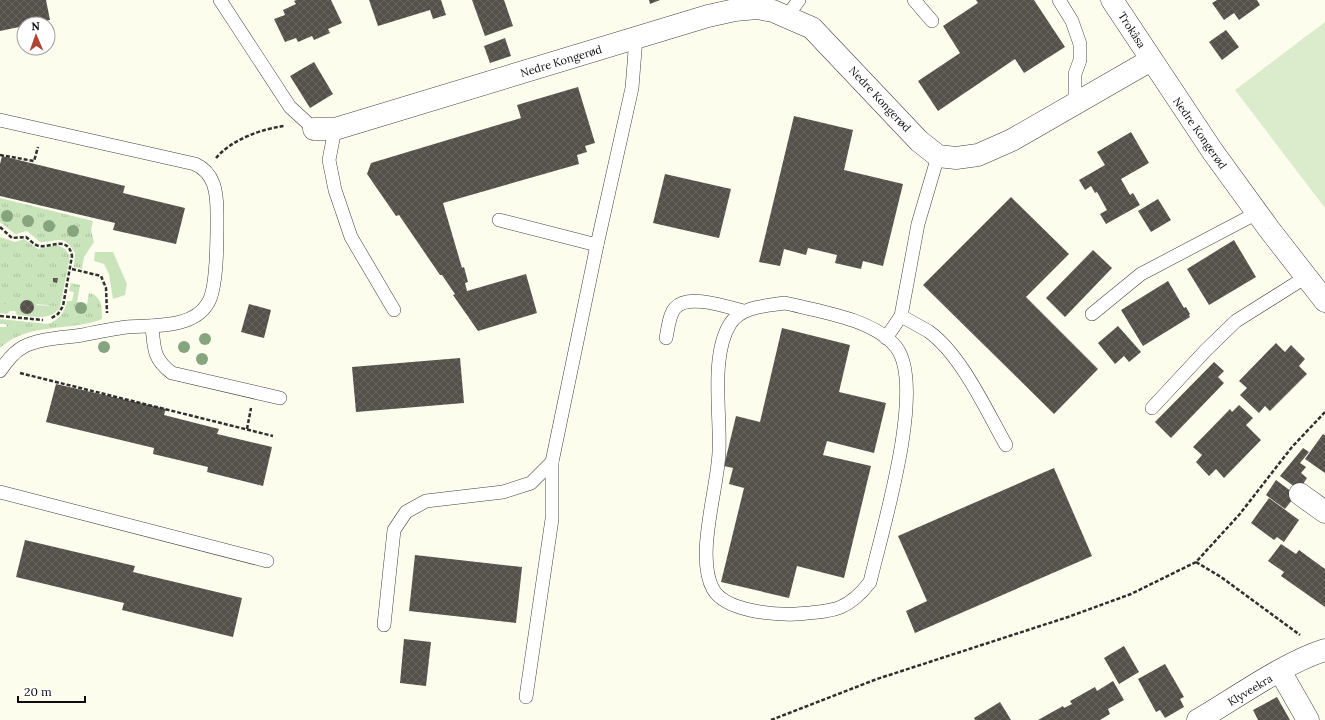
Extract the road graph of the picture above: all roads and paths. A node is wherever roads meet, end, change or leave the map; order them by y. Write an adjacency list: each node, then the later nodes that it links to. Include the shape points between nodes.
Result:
1 (220, 0): 11 (lane, via 290,107)
2 (914, 0): 6 (lane)
3 (1059, 0): 9 (lane, via 1072,21 1080,44 1080,60 1075,74)
4 (1112, 0): 8 (street, Trokåsa)
5 (793, 8): 7 (street, Nedre Kongerød, via 773,11 757,8 735,10); 15 (street, Nedre Kongerød, via 919,141)
6 (932, 21)
7 (636, 38): 12 (street, Nedre Kongerød); 20 (lane, via 632,88)
8 (1151, 60): 9 (street); 17 (street, Nedre Kongerød)
9 (1075, 104): 15 (street, via 1012,140 978,155 956,158)
10 (0, 120): 13 (lane)
11 (314, 129): 12 (street, Nedre Kongerød); 16 (path, via 287,125 265,128 242,139 217,156)
12 (335, 129): 24 (lane, via 329,160 335,190 351,237)
13 (42, 130): 14 (path, via 34,161); 16 (lane, via 195,164)
14 (0, 155)
15 (938, 156): 28 (lane, via 918,224)
16 (206, 172): 29 (lane, via 215,187 217,213 214,274 209,302 200,313 188,319)
17 (1256, 213): 22 (street, Nedre Kongerød); 26 (lane, via 1142,274)
18 (499, 220): 20 (lane)
19 (0, 227): 27 (path, via 12,238 26,237 40,246 62,244 70,250 72,256 63,306 58,314 47,321)
20 (596, 245): 39 (lane)
21 (72, 269): 30 (path, via 97,274 104,281)
22 (1306, 277): 23 (street, Nedre Kongerød); 35 (lane, via 1236,321)
23 (1325, 301)
24 (394, 310)
25 (743, 311): 31 (lane, via 704,301 685,303 676,307 672,313); 32 (lane, via 785,304 841,316 863,324); 32 (lane, via 730,323 720,349 719,452 707,546 709,576 713,589 722,600 747,609 782,614 839,608 858,598 870,582 902,450 908,397 906,368 897,348)
26 (1092, 314)
27 (0, 316)
28 (901, 316): 32 (lane); 38 (lane, via 929,332 948,350 964,370)
29 (152, 326): 30 (lane); 34 (lane, via 154,346 160,364 172,373)
30 (108, 330): 33 (lane, via 34,343 16,352)
31 (666, 338)
32 (886, 338)
33 (1, 369): 37 (path)
34 (280, 398)
35 (1152, 408)
36 (1325, 412): 44 (path, via 1292,447 1240,515)
37 (273, 436)
38 (1006, 445)
39 (552, 462): 45 (lane, via 532,483 503,492 426,501 406,512 394,530); 48 (lane, via 552,519)
40 (0, 492): 43 (lane)
41 (1300, 494): 42 (street)
42 (1325, 512)
43 (267, 561)
44 (1196, 562): 46 (path, via 1221,576 1299,633); 49 (path, via 1117,599 877,679)
45 (384, 625)
46 (1318, 652): 47 (street, Klyveekra)
47 (1280, 672): 50 (street, Klyveekra); 51 (street, Klyveekra)
48 (526, 697)
49 (771, 720)
50 (1198, 720)
51 (1308, 720)

